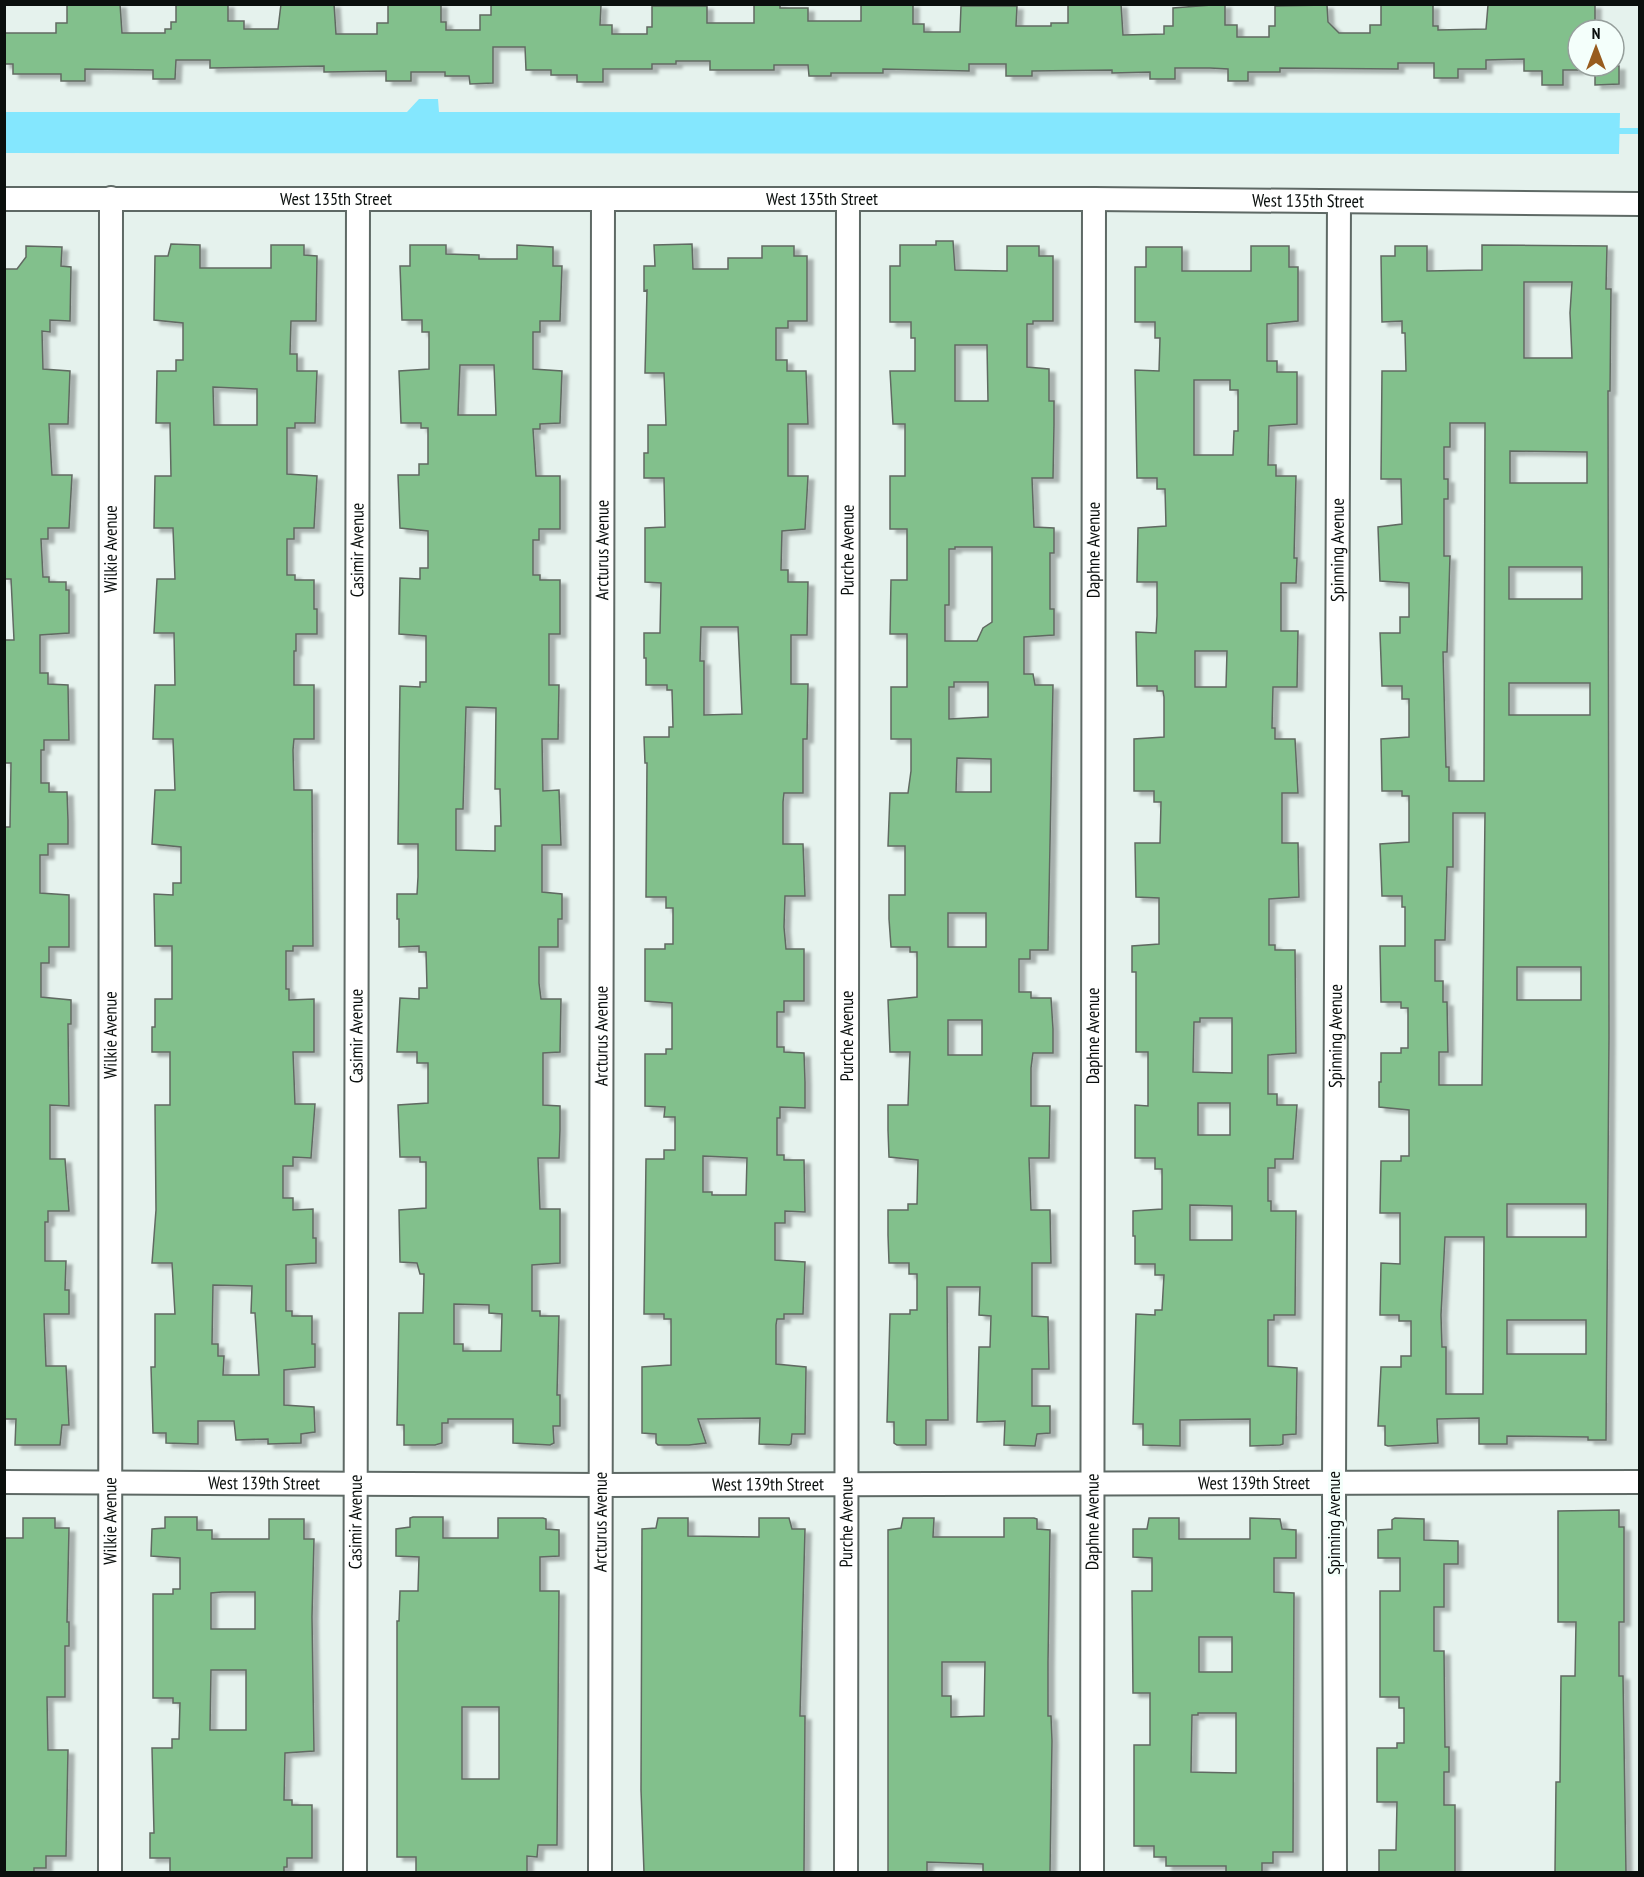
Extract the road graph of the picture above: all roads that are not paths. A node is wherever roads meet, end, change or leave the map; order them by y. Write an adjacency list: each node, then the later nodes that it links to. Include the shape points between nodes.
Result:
1 (111, 198): 2 (street, West 135th Street); 3 (street, West 135th Street); 9 (street, Wilkie Avenue)
2 (4, 199)
3 (358, 200): 4 (street, West 135th Street); 14 (street, Casimir Avenue)
4 (603, 200): 5 (street, West 135th Street); 16 (street, Arcturus Avenue)
5 (848, 200): 6 (street, West 135th Street); 15 (street, Purche Avenue)
6 (1094, 200): 7 (street, West 135th Street); 11 (street, Daphne Avenue)
7 (1340, 202): 8 (street, West 135th Street); 12 (street, Spinning Avenue)
8 (1640, 204)
9 (111, 1481): 10 (street, West 139th Street); 14 (street, West 139th Street); 17 (street, Wilkie Avenue)
10 (4, 1482)
11 (1092, 1482): 12 (street, West 139th Street); 15 (street, West 139th Street); 21 (street, Daphne Avenue)
12 (1334, 1482): 13 (street, West 139th Street); 22 (street, Spinning Avenue)
13 (1640, 1482)
14 (357, 1484): 16 (street, West 139th Street); 18 (street, Casimir Avenue)
15 (848, 1484): 16 (street, West 139th Street); 20 (street, Purche Avenue)
16 (601, 1485): 19 (street, Arcturus Avenue)
17 (110, 1872)
18 (355, 1872)
19 (600, 1872)
20 (846, 1872)
21 (1092, 1872)
22 (1335, 1872)

